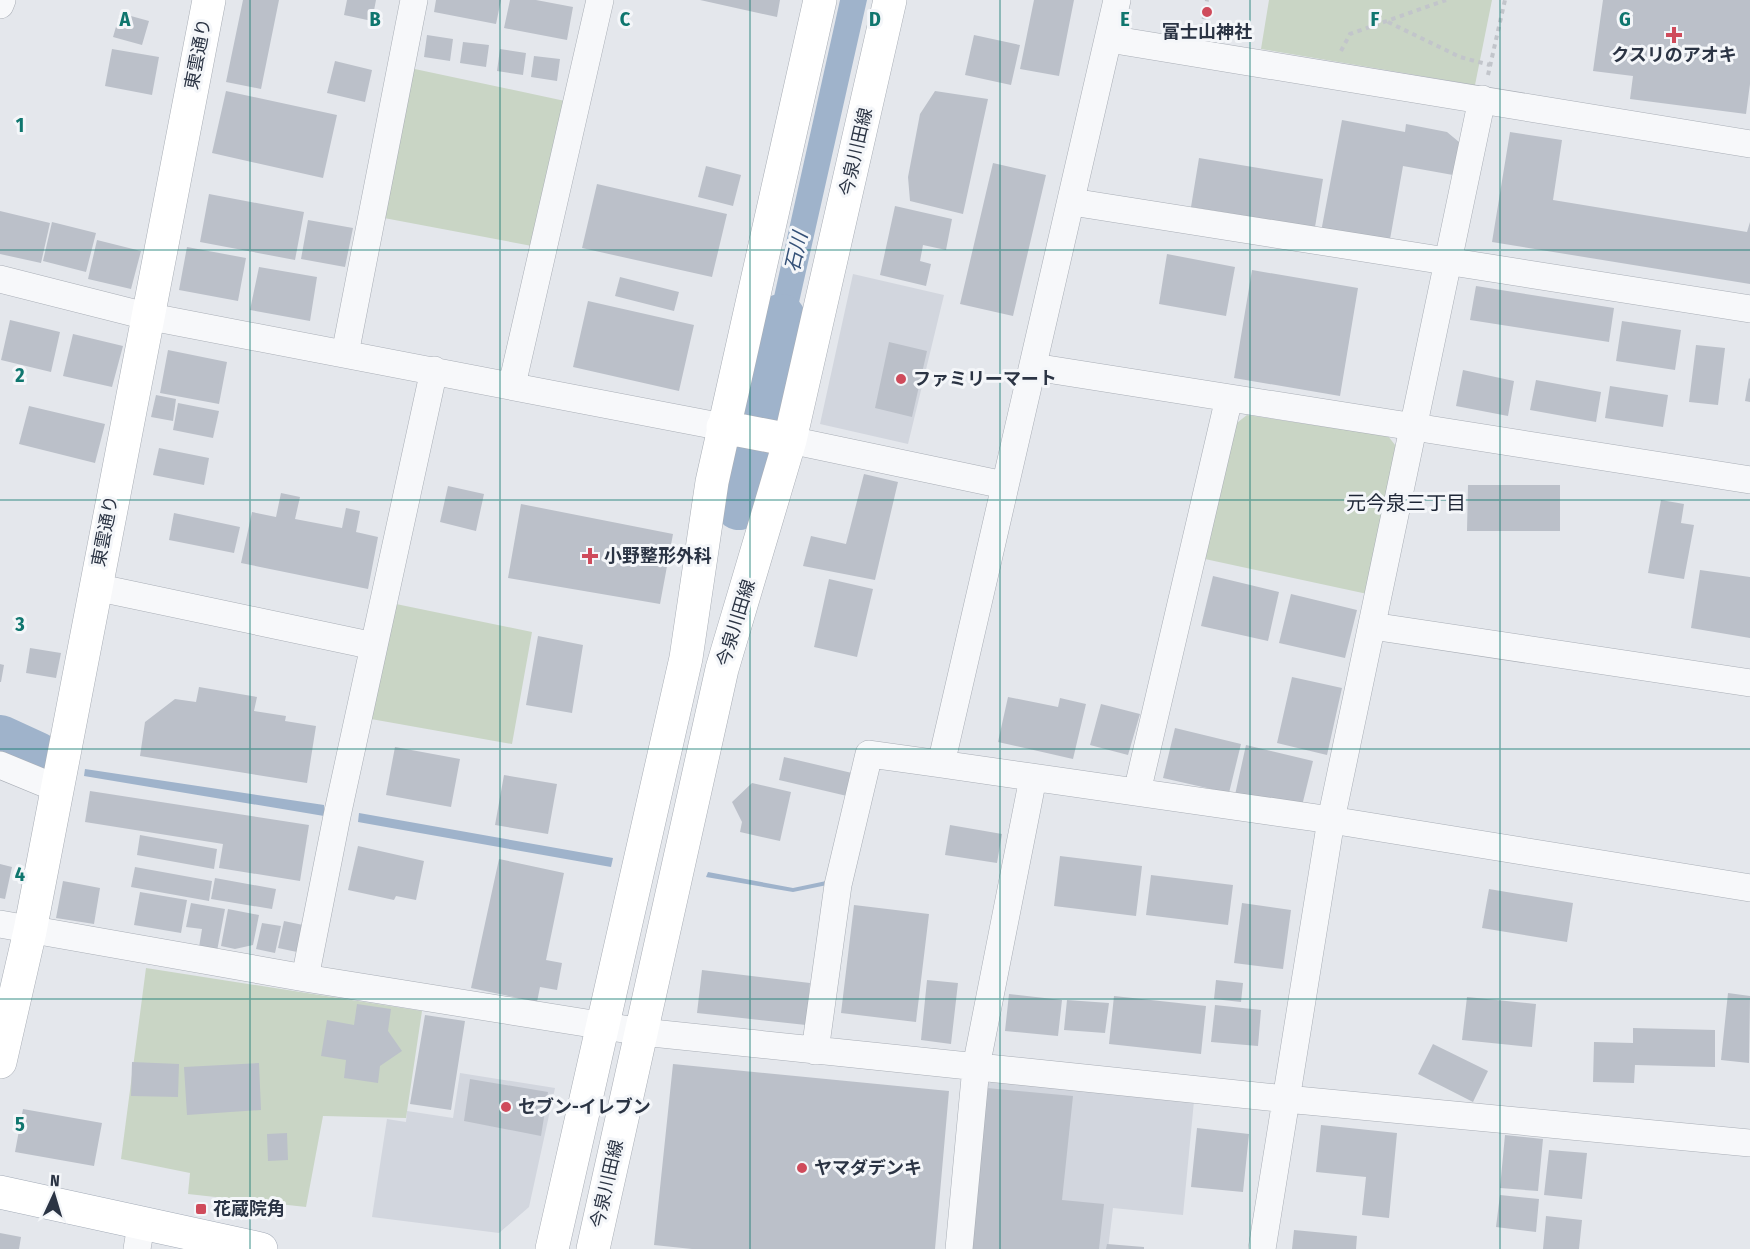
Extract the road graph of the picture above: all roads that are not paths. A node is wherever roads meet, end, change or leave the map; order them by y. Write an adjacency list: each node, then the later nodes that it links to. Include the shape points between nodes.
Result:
1 (2, 0): 8 (street)
2 (209, 0): 16 (street, 東雲通り)
3 (414, 0): 17 (street)
4 (600, 0): 20 (street)
5 (820, 0): 23 (street)
6 (890, 0): 24 (street, 今泉川田線)
7 (1117, 0): 9 (street)
8 (0, 5)
9 (1108, 39): 10 (street); 12 (street)
10 (1482, 99): 11 (street); 13 (street)
11 (1750, 144)
12 (1072, 202): 13 (street); 18 (street)
13 (1448, 262): 15 (street); 22 (street)
14 (0, 279): 16 (street)
15 (1750, 309)
16 (146, 316): 17 (street); 27 (street, 東雲通り)
17 (345, 354): 19 (street)
18 (1034, 367): 21 (street); 26 (street)
19 (434, 370): 20 (street); 29 (street)
20 (512, 386): 23 (street)
21 (1229, 398): 22 (street); 35 (street)
22 (1414, 426): 25 (street); 28 (street)
23 (723, 427): 24 (street); 40 (street, via 686,658)
24 (790, 440): 26 (street); 41 (street, 今泉川田線, via 722,669)
25 (1750, 480)
26 (1004, 485): 31 (street)
27 (94, 588): 29 (street); 34 (street, 東雲通り)
28 (1372, 626): 30 (street); 36 (street)
29 (374, 646): 39 (street)
30 (1750, 683)
31 (941, 764): 33 (street); 42 (street, via 869,754 838,885)
32 (0, 765): 34 (street)
33 (1033, 778): 35 (street); 44 (street)
34 (56, 788): 38 (street, 東雲通り)
35 (1137, 792): 36 (street)
36 (1331, 820): 37 (street); 45 (street)
37 (1750, 888)
38 (15, 927): 39 (street); 43 (street, 東雲通り)
39 (305, 978): 40 (street)
40 (601, 1027): 41 (street); 50 (street)
41 (642, 1032): 42 (street); 51 (street, 今泉川田線)
42 (815, 1051): 44 (street)
43 (0, 1058)
44 (975, 1067): 45 (street); 52 (street)
45 (1286, 1099): 46 (street); 53 (street)
46 (1750, 1143)
47 (0, 1192): 48 (street)
48 (139, 1237): 49 (street)
49 (261, 1249)
50 (552, 1249)
51 (593, 1249)
52 (959, 1249)
53 (1262, 1249)

